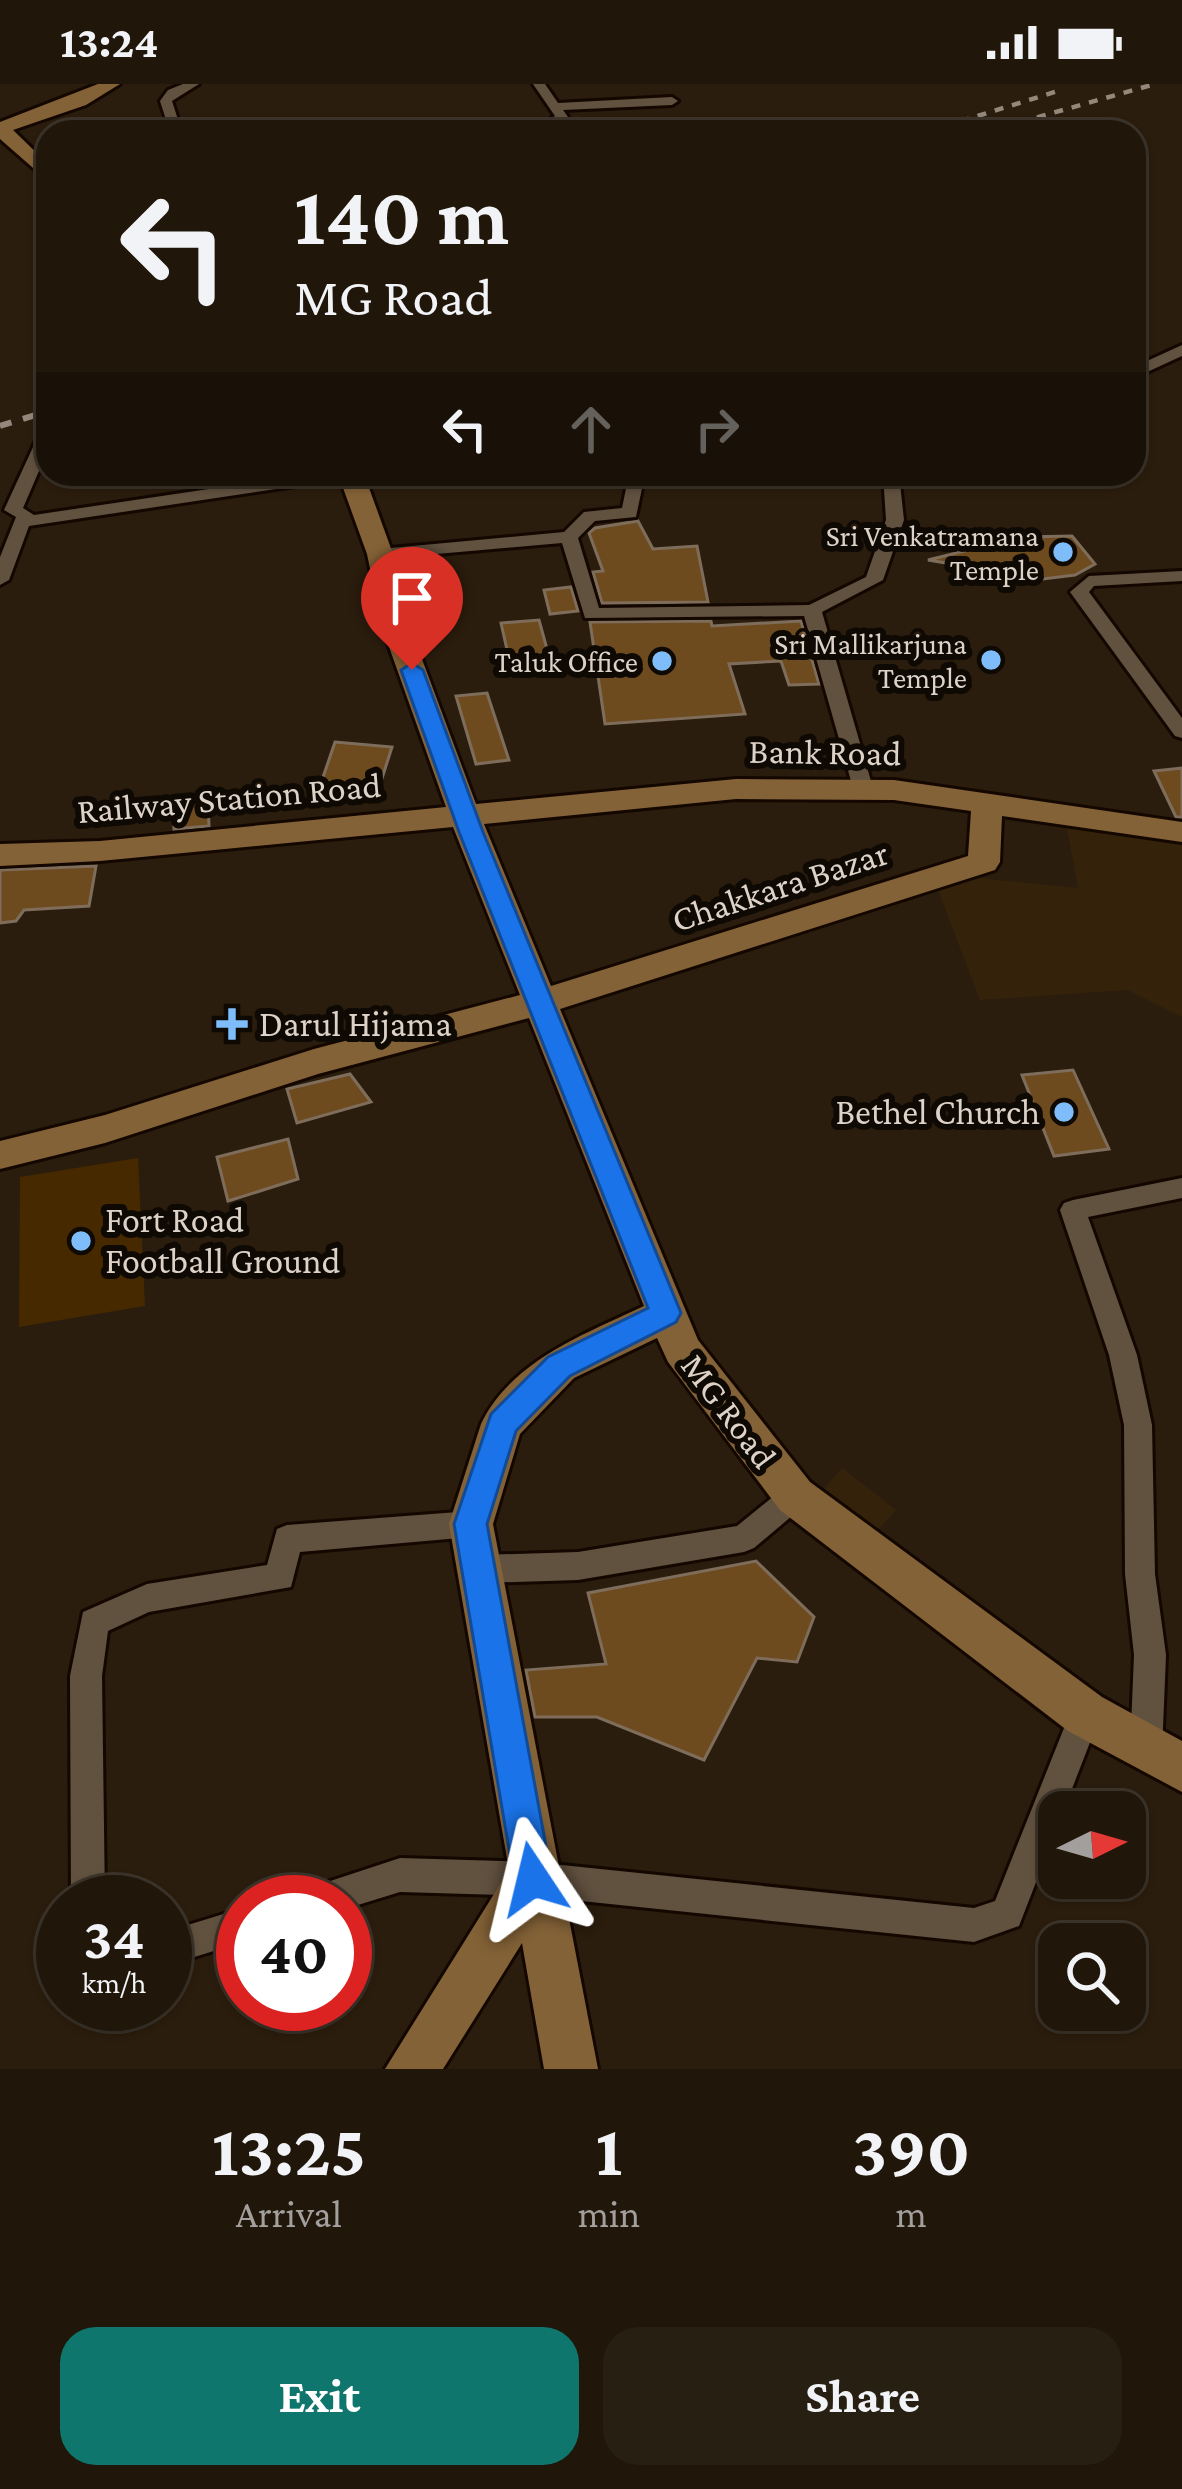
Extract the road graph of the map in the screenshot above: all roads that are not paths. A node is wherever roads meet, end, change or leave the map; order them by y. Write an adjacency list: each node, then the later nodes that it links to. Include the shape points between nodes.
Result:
1 (111, 84): 8 (street, via 0,128)
2 (194, 84): 6 (street, via 166,101)
3 (539, 84): 5 (street)
4 (672, 101): 5 (street)
5 (553, 107): 7 (street)
6 (172, 120)
7 (558, 120)
8 (36, 163)
9 (1182, 350): 10 (street)
10 (1146, 367)
11 (36, 459): 16 (street, via 13,510 26,515)
12 (266, 486): 16 (street)
13 (352, 486): 18 (street, MG Road)
14 (635, 486): 17 (street, via 630,513 590,516)
15 (892, 486): 21 (street, via 895,520 874,580)
16 (22, 522): 20 (street)
17 (568, 537): 18 (street); 21 (street, via 592,614)
18 (380, 554): 25 (street, MG Road, via 396,627)
19 (1182, 575): 22 (street, via 1089,581 1079,592)
20 (0, 580)
21 (812, 610): 23 (street)
22 (1182, 732)
23 (863, 788): 24 (street, Bank Road); 25 (street, Bank Road, via 736,789)
24 (987, 802): 26 (street, Bank Road); 28 (street, Chakkara Bazar, via 984,862)
25 (465, 815): 27 (street, Railway Station Road); 28 (street, MG Road)
26 (1182, 832)
27 (0, 855)
28 (541, 1002): 29 (street); 31 (street, MG Road)
29 (0, 1155)
30 (1182, 1188): 35 (street, via 1073,1210 1138,1424 1140,1574)
31 (665, 1313): 32 (street, MG Road, via 682,1350); 33 (street, via 559,1366 502,1424)
32 (795, 1496): 33 (street, via 744,1538 578,1565); 34 (street, MG Road)
33 (475, 1546): 36 (street, via 287,1539 280,1577 147,1598 94,1622 86,1676); 37 (street)
34 (1085, 1714): 35 (street, MG Road); 37 (street, via 1007,1914 974,1925)
35 (1164, 1760)
36 (88, 1875)
37 (533, 1879): 38 (street, via 400,1875); 39 (street); 40 (street)
38 (372, 1884)
39 (412, 2069)
40 (571, 2069)

